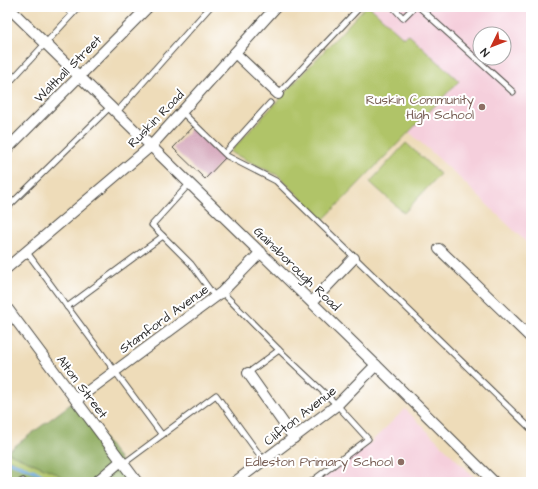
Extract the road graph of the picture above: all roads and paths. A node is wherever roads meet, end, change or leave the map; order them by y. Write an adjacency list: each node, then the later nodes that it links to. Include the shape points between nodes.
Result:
1 (8, 7): 12 (street, Gainsborough Road)
2 (65, 7): 11 (lane)
3 (79, 7): 11 (lane)
4 (148, 7): 14 (street, Walthall Street)
5 (210, 7): 19 (lane)
6 (276, 7): 13 (street, Ruskin Road)
7 (360, 7): 17 (lane)
8 (393, 7): 9 (lane, via 404,18)
9 (414, 7)
10 (419, 7): 16 (lane)
11 (72, 14): 12 (lane)
12 (46, 44): 14 (street, Gainsborough Road); 15 (lane)
13 (235, 53): 17 (street); 20 (street, Ruskin Road)
14 (79, 77): 19 (street, Gainsborough Road); 22 (street, Walthall Street)
15 (7, 84)
16 (513, 92)
17 (278, 94)
18 (270, 103): 23 (lane)
19 (113, 110): 21 (street, Gainsborough Road); 25 (lane)
20 (181, 111): 21 (street, Ruskin Road); 23 (lane)
21 (151, 146): 24 (street, Gainsborough Road); 28 (street, Ruskin Road)
22 (7, 149)
23 (225, 153): 30 (lane, via 276,182)
24 (190, 183): 26 (lane, via 152,225); 29 (street, Gainsborough Road)
25 (7, 208)
26 (163, 236): 32 (lane); 34 (lane)
27 (439, 249): 36 (street)
28 (26, 251): 31 (street, Ruskin Road); 34 (lane)
29 (261, 252): 32 (street, Stamford Avenue); 33 (street, Gainsborough Road)
30 (354, 258): 33 (street); 43 (lane)
31 (7, 268)
32 (219, 295): 37 (lane); 39 (street, Stamford Avenue)
33 (312, 302): 38 (street, Gainsborough Road)
34 (67, 307): 39 (lane)
35 (7, 308): 41 (street, Alton Street)
36 (531, 338)
37 (279, 350): 40 (lane); 42 (lane)
38 (376, 365): 42 (street, Clifton Avenue); 48 (street, Gainsborough Road)
39 (115, 371): 41 (street, Stamford Avenue); 44 (lane)
40 (248, 373): 45 (street)
41 (76, 400): 47 (street, Alton Street)
42 (337, 405): 45 (street, Clifton Avenue); 52 (lane, via 368,439)
43 (531, 429)
44 (162, 435): 46 (lane, via 216,395); 47 (lane)
45 (294, 438): 46 (street, Clifton Avenue)
46 (264, 461): 51 (street, Clifton Avenue)
47 (122, 463): 49 (street); 50 (street, Alton Street)
48 (492, 481)
49 (96, 482)
50 (137, 482)
51 (235, 482)
52 (311, 482)

